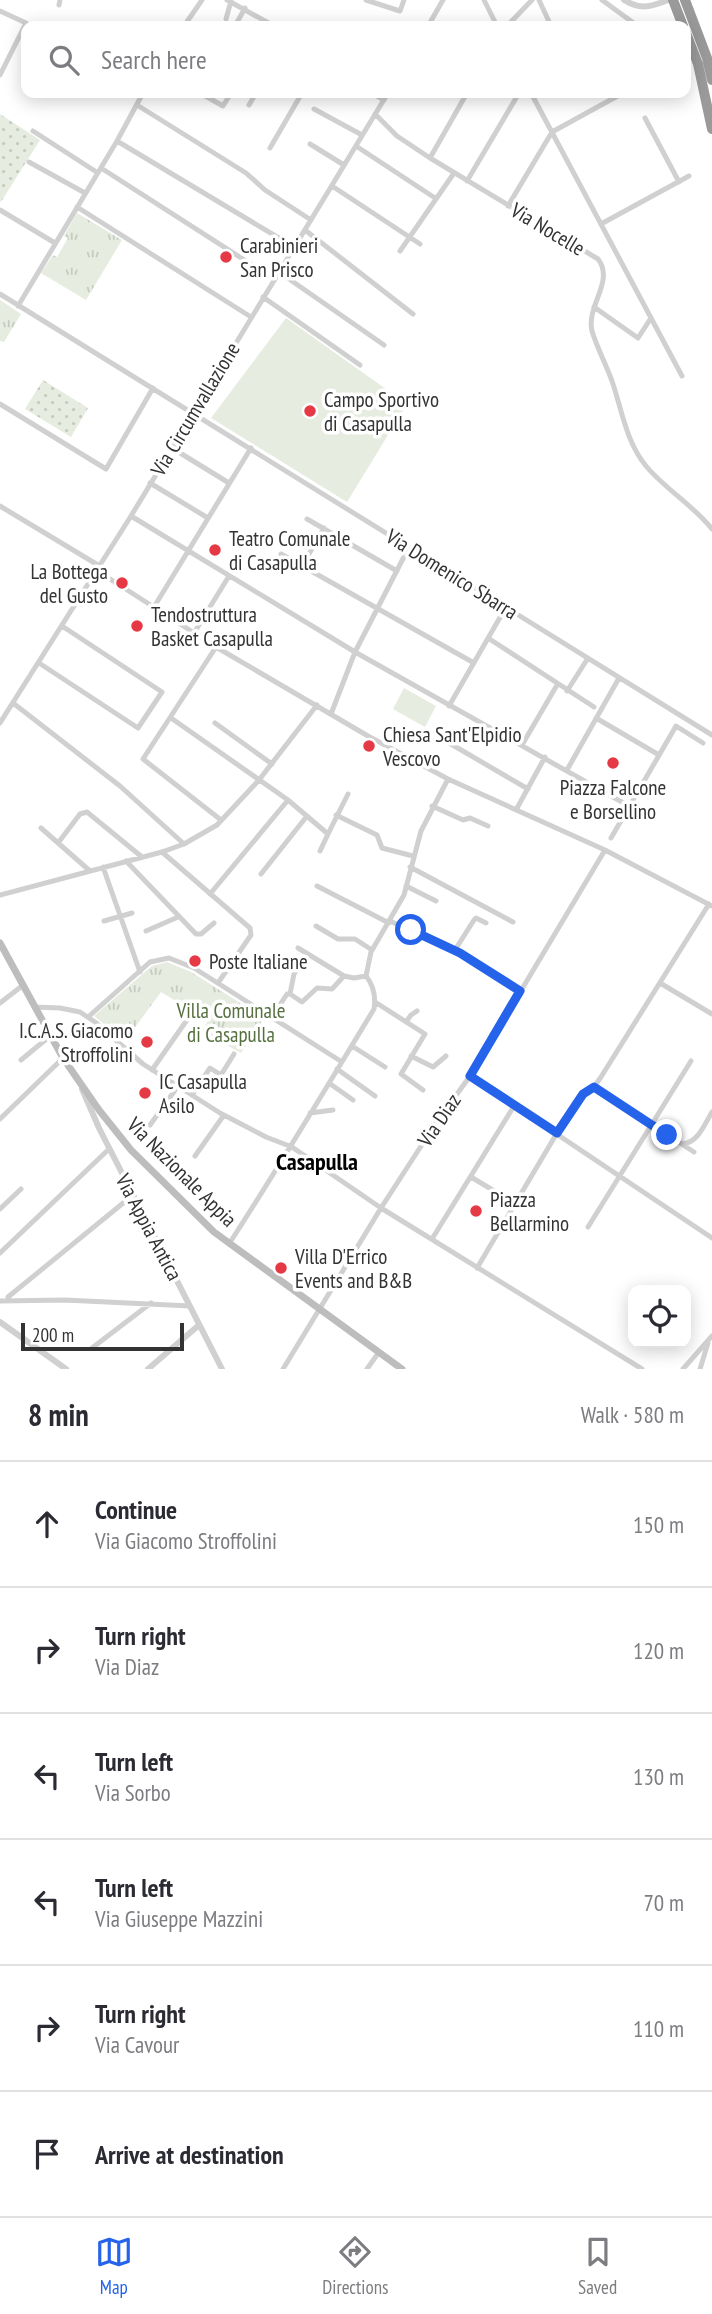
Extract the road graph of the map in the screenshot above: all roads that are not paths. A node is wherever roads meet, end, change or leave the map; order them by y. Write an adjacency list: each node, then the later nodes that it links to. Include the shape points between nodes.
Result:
1 (202, 0): 17 (street)
2 (366, 0): 3 (street, via 400,11)
3 (404, 0)
4 (443, 0): 20 (street)
5 (484, 0): 21 (street)
6 (532, 0): 22 (street)
7 (538, 0): 23 (street)
8 (602, 0): 24 (street)
9 (624, 0): 10 (street, via 638,7)
10 (670, 0): 25 (highway)
11 (685, 0): 29 (highway)
12 (229, 1): 13 (street); 15 (street)
13 (245, 8): 18 (street); 19 (street)
14 (0, 10): 16 (street)
15 (226, 19)
16 (22, 21)
17 (187, 21)
18 (238, 21)
19 (265, 21)
20 (431, 21)
21 (494, 21)
22 (512, 21)
23 (548, 21)
24 (628, 21)
25 (680, 21)
26 (21, 33): 28 (street)
27 (691, 46): 46 (highway)
28 (0, 75)
29 (712, 80)
30 (140, 98): 41 (street)
31 (209, 98): 32 (street, via 223,106)
32 (227, 98)
33 (253, 98): 42 (street)
34 (299, 98): 53 (street)
35 (381, 98): 40 (street)
36 (464, 98): 54 (street)
37 (516, 98): 60 (street)
38 (534, 98): 48 (street)
39 (614, 98): 48 (street)
40 (384, 100): 44 (street, Via Circumvallazione)
41 (137, 105): 50 (street); 68 (street)
42 (249, 105)
43 (314, 109): 49 (street)
44 (375, 114): 49 (street, Via Circumvallazione); 54 (street, Via Nocelle)
45 (645, 118): 61 (street)
46 (712, 129)
47 (33, 131): 57 (street)
48 (552, 132): 65 (street); 69 (street)
49 (362, 135): 52 (street, Via Circumvallazione)
50 (117, 141): 57 (street); 74 (street)
51 (310, 144): 56 (street)
52 (356, 146): 56 (street, Via Circumvallazione); 64 (street)
53 (270, 148)
54 (430, 158): 58 (street, Via Nocelle)
55 (29, 162): 63 (street)
56 (344, 166): 62 (street, Via Circumvallazione)
57 (99, 170): 63 (street); 77 (street)
58 (454, 173): 60 (street, Via Nocelle); 64 (street)
59 (689, 176): 61 (street)
60 (467, 181): 65 (street, Via Nocelle)
61 (679, 182): 69 (street)
62 (332, 186): 68 (street, Via Circumvallazione); 71 (street)
63 (85, 193): 66 (street)
64 (435, 198): 71 (street)
65 (508, 206): 81 (street, Via Nocelle, via 598,259 604,276)
66 (77, 207): 72 (street); 83 (street)
67 (0, 210): 72 (street)
68 (311, 220): 70 (street, Via Circumvallazione)
69 (601, 225): 84 (street)
70 (304, 230): 74 (street, Via Circumvallazione); 82 (street)
71 (408, 237): 73 (street); 75 (street)
72 (55, 243): 80 (street)
73 (420, 244)
74 (294, 247): 76 (street, Via Circumvallazione)
75 (400, 251)
76 (279, 272): 77 (street, Via Circumvallazione); 85 (street)
77 (274, 279): 79 (street, Via Circumvallazione)
78 (0, 294): 80 (street, Via Domenico Sbarra)
79 (263, 297): 83 (street, Via Circumvallazione); 86 (street)
80 (18, 306): 88 (street, Via Domenico Sbarra)
81 (594, 307): 84 (street, via 638,338); 100 (street, Via Nocelle, via 592,329 643,463)
82 (412, 314)
83 (251, 317): 90 (street, Via Circumvallazione)
84 (651, 318): 87 (street)
85 (384, 345)
86 (360, 365)
87 (682, 376)
88 (153, 388): 89 (street, via 106,469); 90 (street, Via Domenico Sbarra)
89 (0, 404)
90 (193, 412): 91 (street, Via Circumvallazione); 92 (street, Via Domenico Sbarra)
91 (172, 448): 93 (street, Via Circumvallazione); 94 (street)
92 (250, 448): 94 (street); 101 (street, Via Domenico Sbarra)
93 (150, 483): 96 (street, Via Circumvallazione); 97 (street)
94 (229, 483): 97 (street)
95 (0, 506): 105 (street)
96 (131, 516): 102 (street); 105 (street, Via Circumvallazione)
97 (208, 518): 102 (street)
98 (307, 519): 99 (street)
99 (324, 528): 104 (street); 106 (street)
100 (712, 529)
101 (409, 547): 106 (street); 109 (street, Via Domenico Sbarra)
102 (188, 551): 107 (street); 108 (street)
103 (281, 554): 104 (street)
104 (302, 566): 110 (street)
105 (97, 567): 108 (street); 111 (street, Via Circumvallazione)
106 (397, 571): 110 (street)
107 (229, 576): 112 (street); 115 (street)
108 (154, 607): 112 (street)
109 (506, 607): 113 (street); 116 (street, Via Domenico Sbarra)
110 (378, 609): 115 (street); 118 (street)
111 (62, 626): 117 (street, Via Circumvallazione); 117 (street, via 162,692 150,711 138,728)
112 (194, 633): 114 (street)
113 (488, 638): 118 (street); 120 (street)
114 (216, 647): 123 (street); 127 (street)
115 (355, 652): 124 (street); 126 (street)
116 (588, 658): 119 (street, Via Domenico Sbarra); 121 (street)
117 (38, 663): 122 (street, Via Circumvallazione)
118 (474, 663): 124 (street)
119 (619, 678): 128 (street); 131 (street, Via Domenico Sbarra)
120 (557, 685): 121 (street); 134 (street)
121 (567, 691): 125 (street)
122 (13, 704): 129 (street, Via Circumvallazione); 155 (street, via 120,786)
123 (317, 705): 126 (street); 137 (street)
124 (449, 706): 134 (street)
125 (594, 707)
126 (331, 714): 139 (street)
127 (171, 718): 140 (street); 149 (street, via 143,759)
128 (596, 718): 135 (street); 138 (street)
129 (0, 723)
130 (215, 723): 137 (street)
131 (712, 735)
132 (444, 740): 141 (street)
133 (704, 743): 135 (street, via 676,726)
134 (522, 745): 136 (street)
135 (659, 755): 145 (street)
136 (545, 757): 138 (street); 141 (street)
137 (272, 764): 140 (street)
138 (567, 770): 145 (street)
139 (448, 779): 144 (street); 146 (street)
140 (259, 780): 143 (street); 149 (street)
141 (528, 789): 146 (street)
142 (348, 794): 147 (street)
143 (288, 800): 148 (street); 168 (street)
144 (432, 806): 150 (street); 159 (street)
145 (629, 806): 153 (street)
146 (516, 810): 156 (street)
147 (336, 815): 152 (street); 159 (street, via 377,835 382,848)
148 (307, 816): 152 (street); 165 (street)
149 (221, 820): 155 (street)
150 (488, 826)
151 (41, 828): 154 (street)
152 (328, 834): 157 (street)
153 (611, 838)
154 (58, 844): 160 (street, via 79,814 87,811); 164 (street)
155 (184, 844): 158 (street)
156 (605, 850): 171 (street); 193 (street, Via Diaz)
157 (320, 851)
158 (162, 852): 160 (street); 168 (street)
159 (413, 856): 163 (street)
160 (142, 857): 161 (street)
161 (126, 861): 162 (street); 174 (street)
162 (103, 867): 164 (street); 173 (street)
163 (410, 867): 167 (street); 177 (street)
164 (90, 871): 169 (street)
165 (261, 874)
166 (317, 886): 176 (street)
167 (406, 886): 170 (street); 176 (street)
168 (210, 894): 190 (street, via 251,932)
169 (0, 895)
170 (436, 901)
171 (710, 905): 191 (street)
172 (132, 913): 173 (street)
173 (121, 916): 175 (street); 187 (street)
174 (178, 917): 178 (street, via 196,934); 181 (street)
175 (104, 921)
176 (389, 922): 184 (street); 185 (street)
177 (513, 922)
178 (214, 923)
179 (486, 923): 185 (street, via 476,918)
180 (316, 926): 184 (street)
181 (146, 932)
182 (0, 943): 192 (main road, Via Nazionale Appia)
183 (298, 948): 188 (street)
184 (372, 950): 189 (street)
185 (455, 950): 193 (street)
186 (300, 965): 194 (street)
187 (140, 972): 190 (street, via 150,962 169,958); 200 (street)
188 (344, 976): 189 (street); 194 (street, via 332,989 317,988 302,1002)
189 (366, 976): 195 (street)
190 (218, 983): 202 (street)
191 (660, 983): 199 (street); 220 (street)
192 (22, 986): 196 (street); 197 (main road, Via Nazionale Appia)
193 (520, 991): 216 (street, Via Diaz)
194 (290, 994): 202 (street)
195 (375, 1002): 203 (street); 205 (street)
196 (0, 1003)
197 (34, 1007): 200 (street, via 60,1008); 204 (main road, Via Nazionale Appia)
198 (417, 1011): 203 (street)
199 (712, 1014)
200 (88, 1017): 215 (street)
201 (189, 1017): 215 (street)
202 (272, 1017): 211 (street)
203 (406, 1022): 207 (street, via 425,1034)
204 (50, 1036): 209 (main road, Via Nazionale Appia); 210 (street)
205 (352, 1046): 211 (street); 213 (street)
206 (234, 1054): 222 (street, via 221,1075 210,1068)
207 (411, 1056): 208 (street, via 433,1068); 221 (street, via 401,1074)
208 (446, 1056)
209 (63, 1058): 218 (main road, Via Nazionale Appia); 230 (street)
210 (21, 1060)
211 (342, 1062): 214 (street)
212 (691, 1062): 232 (street)
213 (385, 1067)
214 (337, 1069): 217 (street); 223 (street)
215 (152, 1070): 219 (street)
216 (470, 1076): 225 (street); 247 (street, Via Diaz)
217 (329, 1083): 224 (street); 228 (street)
218 (80, 1084): 237 (street, Via Appia Antica); 252 (main road, Via Nazionale Appia, via 131,1150)
219 (178, 1086): 222 (street); 231 (street)
220 (594, 1087): 232 (street); 234 (street, via 583,1094)
221 (423, 1090)
222 (192, 1095): 229 (street)
223 (375, 1096)
224 (353, 1100)
225 (514, 1106): 234 (street); 243 (street)
226 (333, 1110): 228 (street)
227 (712, 1112): 235 (street, via 695,1140)
228 (310, 1113): 233 (street)
229 (223, 1115): 236 (street); 239 (street)
230 (0, 1119)
231 (150, 1125)
232 (652, 1125): 235 (street); 242 (street)
233 (298, 1133): 236 (street); 240 (street)
234 (557, 1133): 242 (street); 246 (street)
235 (682, 1144): 238 (street)
236 (292, 1147): 240 (street); 241 (street)
237 (109, 1149): 245 (street, Via Appia Antica); 253 (street)
238 (694, 1152)
239 (195, 1156)
240 (304, 1156): 241 (street); 247 (street)
241 (285, 1157): 252 (street)
242 (620, 1175): 249 (street); 250 (street)
243 (471, 1177): 246 (street); 251 (street)
244 (21, 1189): 248 (street)
245 (133, 1195): 255 (street); 258 (street, Via Appia Antica)
246 (516, 1204): 254 (street)
247 (381, 1208): 251 (street); 259 (street, Via Diaz)
248 (0, 1209)
249 (588, 1227)
250 (712, 1238)
251 (432, 1240): 254 (street)
252 (229, 1244): 259 (main road, Via Nazionale Appia)
253 (0, 1253)
254 (477, 1268): 272 (street)
255 (8, 1297)
256 (0, 1301): 257 (street)
257 (151, 1303): 258 (street); 263 (street)
258 (190, 1306): 261 (street, Via Appia Antica)
259 (319, 1309): 264 (main road, Via Nazionale Appia); 269 (street, Via Diaz)
260 (0, 1322): 266 (street)
261 (199, 1325): 267 (street); 268 (street, Via Appia Antica)
262 (711, 1338): 265 (street); 274 (street)
263 (92, 1348)
264 (379, 1352): 270 (street); 271 (main road, Via Nazionale Appia)
265 (689, 1362): 273 (street); 274 (street)
266 (66, 1369)
267 (148, 1369)
268 (222, 1369)
269 (283, 1369)
270 (367, 1369)
271 (402, 1369)
272 (642, 1369)
273 (683, 1369)
274 (699, 1369)

